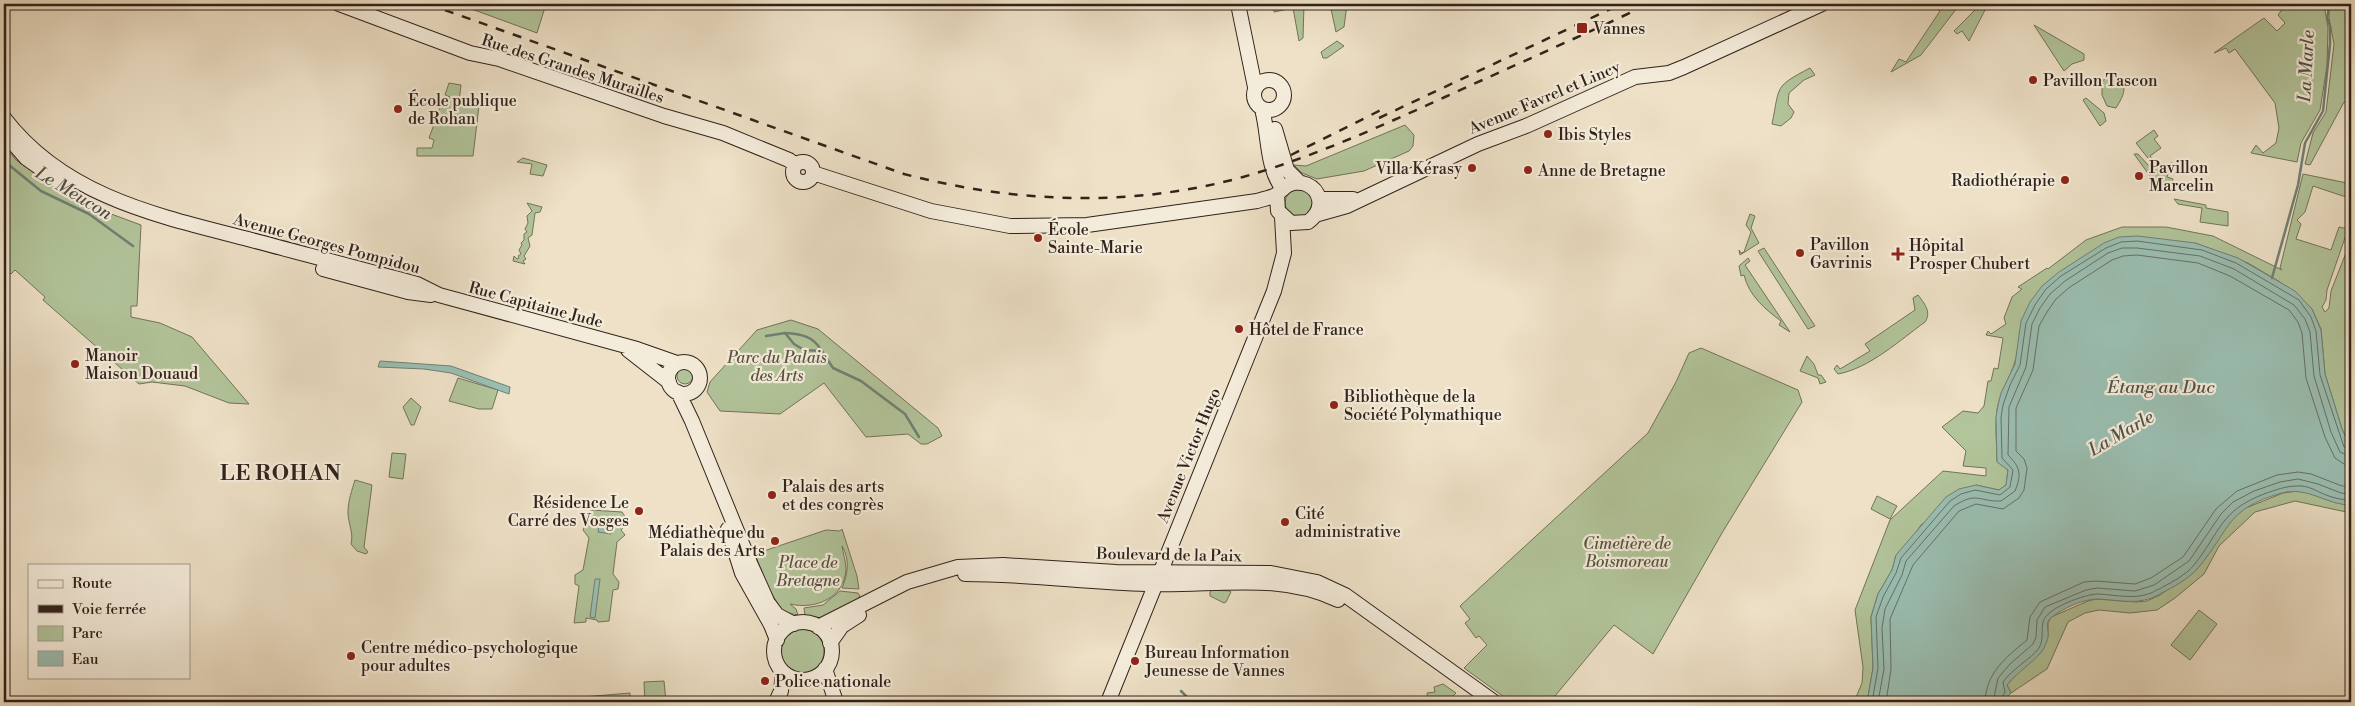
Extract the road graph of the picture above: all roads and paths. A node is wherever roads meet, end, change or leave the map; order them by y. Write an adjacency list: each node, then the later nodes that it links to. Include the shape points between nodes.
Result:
1 (339, 4): 13 (main road, Rue des Grandes Murailles, via 470,53 492,57 723,133 795,165 807,163 813,173 931,211 1010,226 1087,225 1257,201)
2 (1238, 4): 4 (main road)
3 (1822, 4): 11 (main road, Avenue Favrel et Lincy, via 1669,73 1634,77)
4 (1250, 58): 5 (main road); 6 (main road)
5 (1269, 80): 6 (main road); 7 (main road, via 1279,84 1284,91 1283,100)
6 (1255, 87): 7 (main road, via 1254,100)
7 (1269, 109): 10 (main road, via 1282,157 1289,172); 13 (main road, via 1271,158)
8 (4, 118): 15 (main road, Avenue Georges Pompidou, via 30,146 62,172 93,191 167,218 395,278)
9 (4, 132): 15 (main road, Avenue Georges Pompidou, via 26,158 58,180 90,199 127,213 408,292)
10 (1300, 183): 12 (main road, via 1310,186); 13 (main road, via 1292,183)
11 (1365, 196): 12 (main road, Avenue Favrel et Lincy, via 1344,201); 14 (main road, Avenue Favrel et Lincy, via 1333,212)
12 (1319, 199): 14 (main road)
13 (1280, 202): 14 (main road, via 1291,223 1308,222); 22 (main road, Avenue Victor Hugo, via 1284,253 1274,291)
14 (1315, 215)
15 (439, 295): 16 (main road, Rue Capitaine Jude)
16 (623, 346): 17 (main road, Rue Capitaine Jude); 18 (main road, Rue Capitaine Jude)
17 (677, 364): 18 (main road, via 669,373); 19 (main road, via 685,362 697,368 700,381)
18 (673, 387): 19 (main road, via 686,394); 20 (main road)
19 (693, 391): 20 (main road)
20 (692, 421): 21 (main road)
21 (720, 491): 23 (main road, via 768,603 777,615); 25 (main road, via 737,562)
22 (1157, 578): 24 (main road, Boulevard de la Paix, via 1019,565 958,566 907,582); 26 (main road, Boulevard de la Paix, via 956,574 918,585 865,612 842,626); 34 (main road, Avenue Victor Hugo); 35 (main road, Boulevard de la Paix, via 1269,582 1336,599); 36 (main road, Boulevard de la Paix, via 1271,573 1317,582 1356,602)
23 (794, 624): 24 (main road); 25 (main road)
24 (818, 627): 26 (main road)
25 (777, 640): 28 (main road, via 775,656)
26 (830, 643): 27 (main road, via 832,654)
27 (826, 669): 29 (main road); 33 (main road)
28 (783, 672): 29 (main road); 30 (main road)
29 (806, 679): 31 (main road); 32 (main road, via 826,693)
30 (776, 702)
31 (784, 702)
32 (829, 702)
33 (836, 702)
34 (1108, 702)
35 (1484, 702)
36 (1494, 702)

